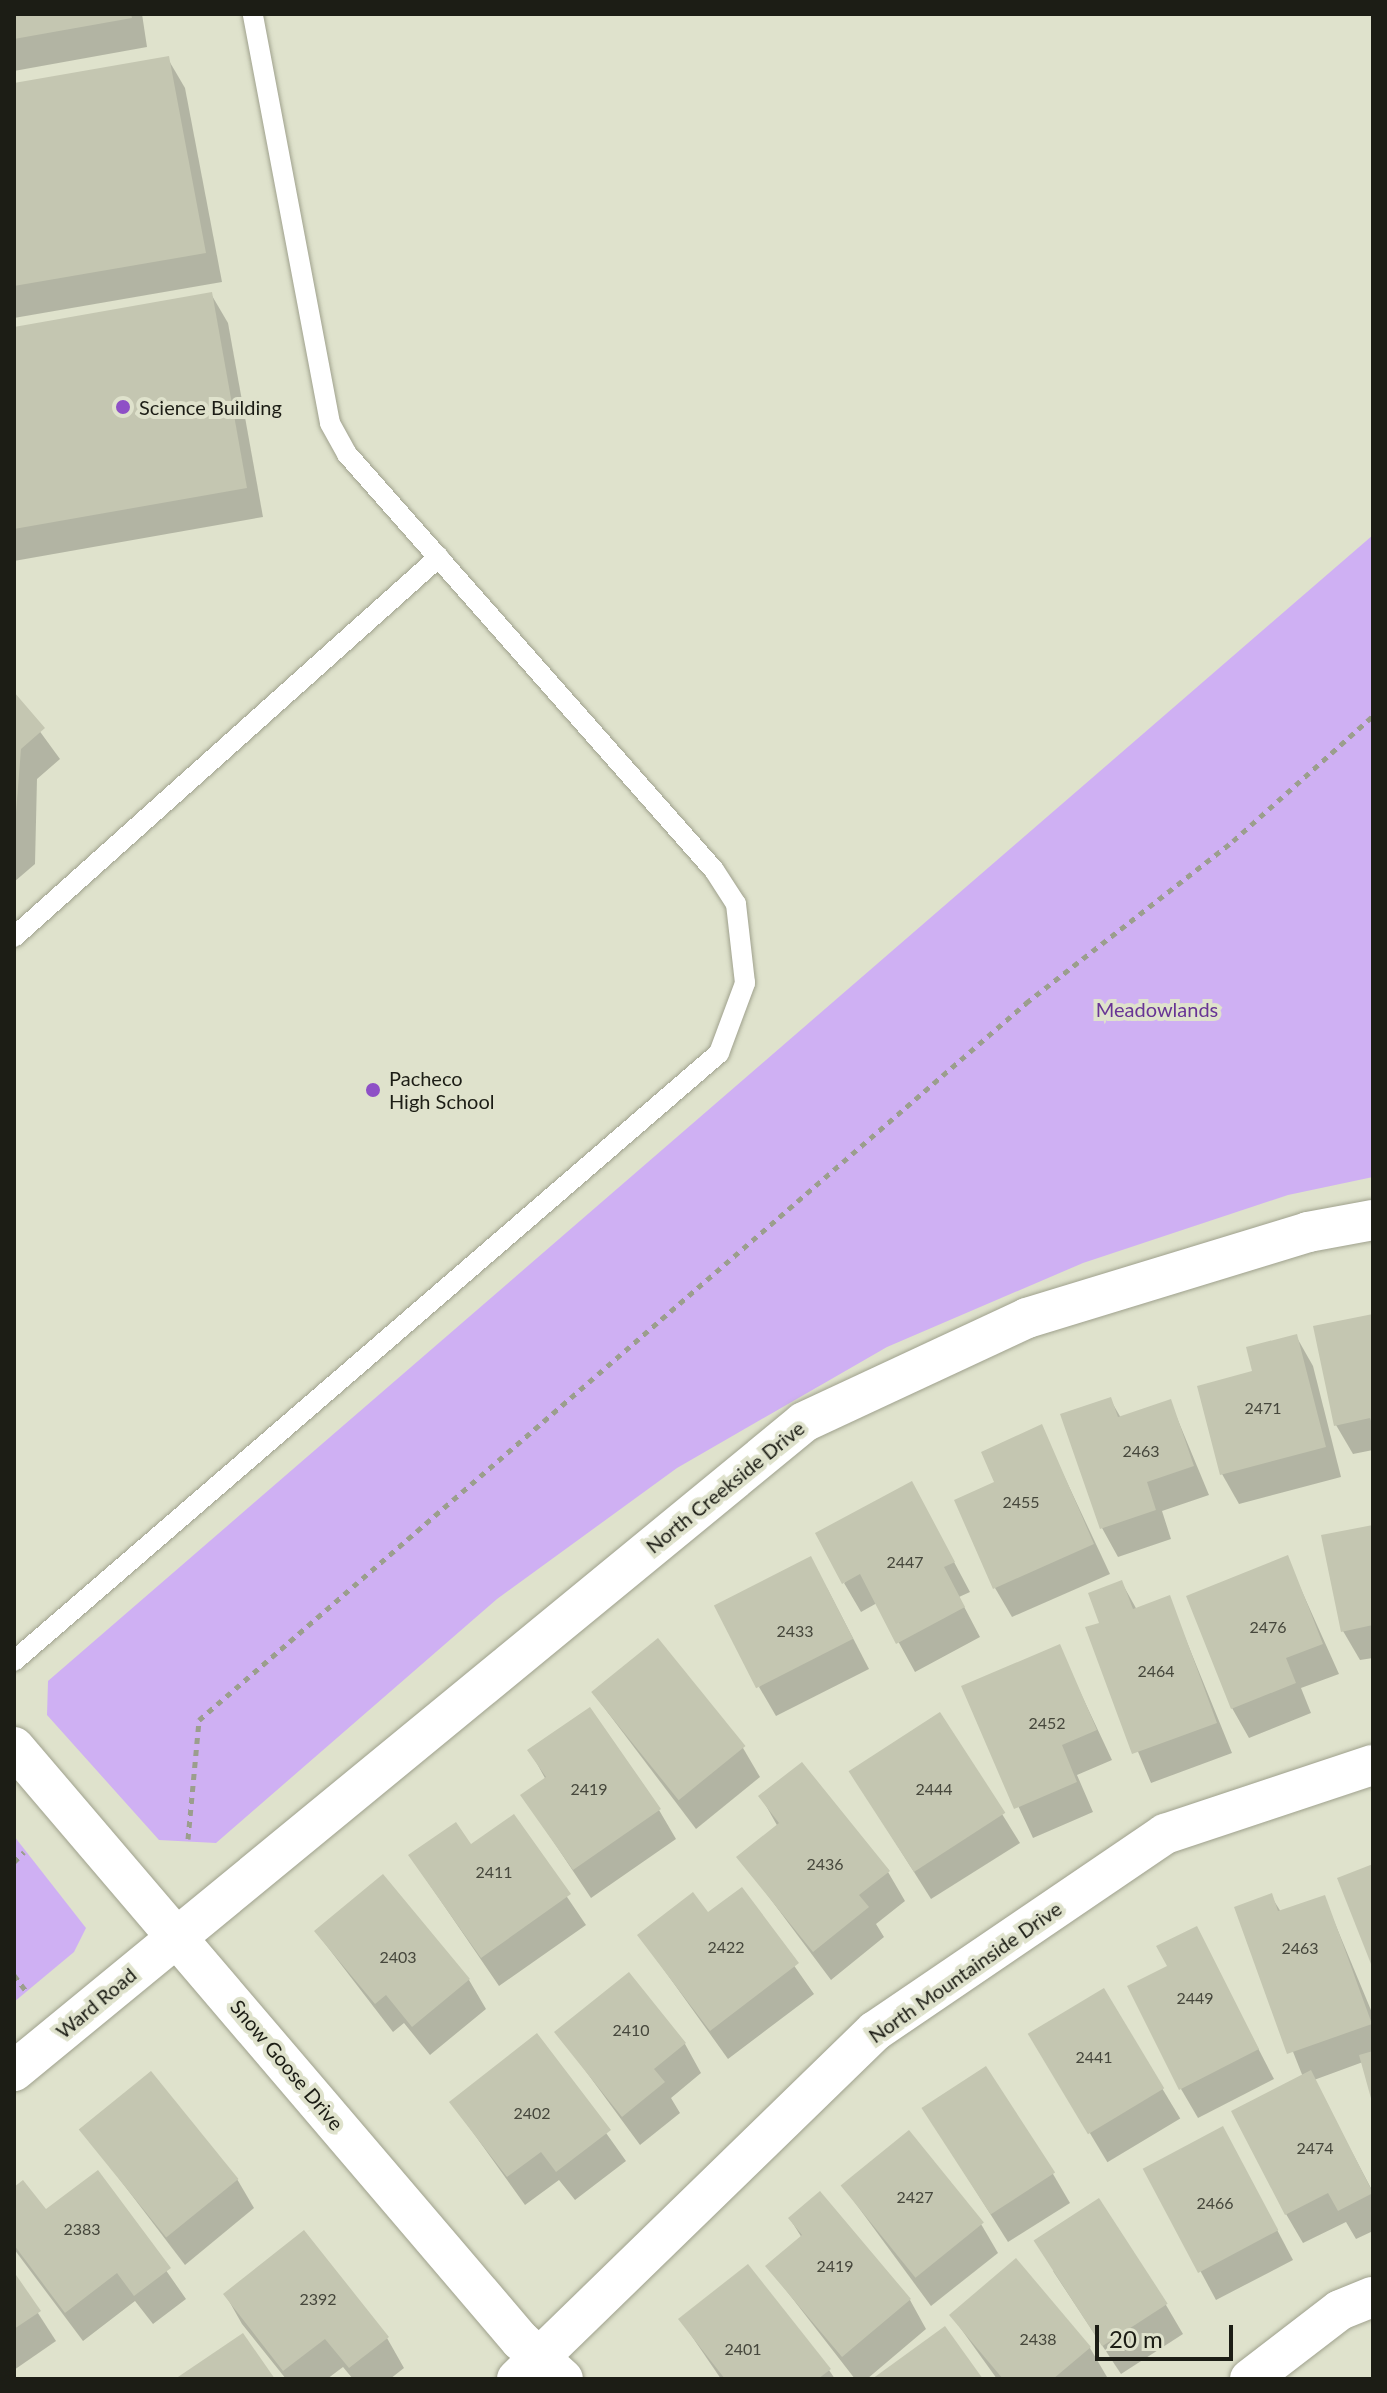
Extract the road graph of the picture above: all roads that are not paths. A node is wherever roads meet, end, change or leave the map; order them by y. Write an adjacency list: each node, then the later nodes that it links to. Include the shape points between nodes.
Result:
1 (253, 14): 2 (lane, via 330,423 347,454)
2 (439, 557): 3 (lane); 5 (lane, via 714,870 736,904 744,941 737,1019 719,1053)
3 (14, 937)
4 (1373, 1220): 8 (street, North Creekside Drive, via 1308,1232 1027,1318 804,1422)
5 (14, 1661)
6 (14, 1747): 8 (street, Snow Goose Drive)
7 (1373, 1765): 11 (street, North Mountainside Drive, via 1165,1834 875,2031)
8 (177, 1934): 9 (street, Ward Road); 11 (street, Snow Goose Drive)
9 (14, 2071)
10 (1373, 2297): 12 (street, via 1340,2310)
11 (542, 2372)
12 (1250, 2379)

